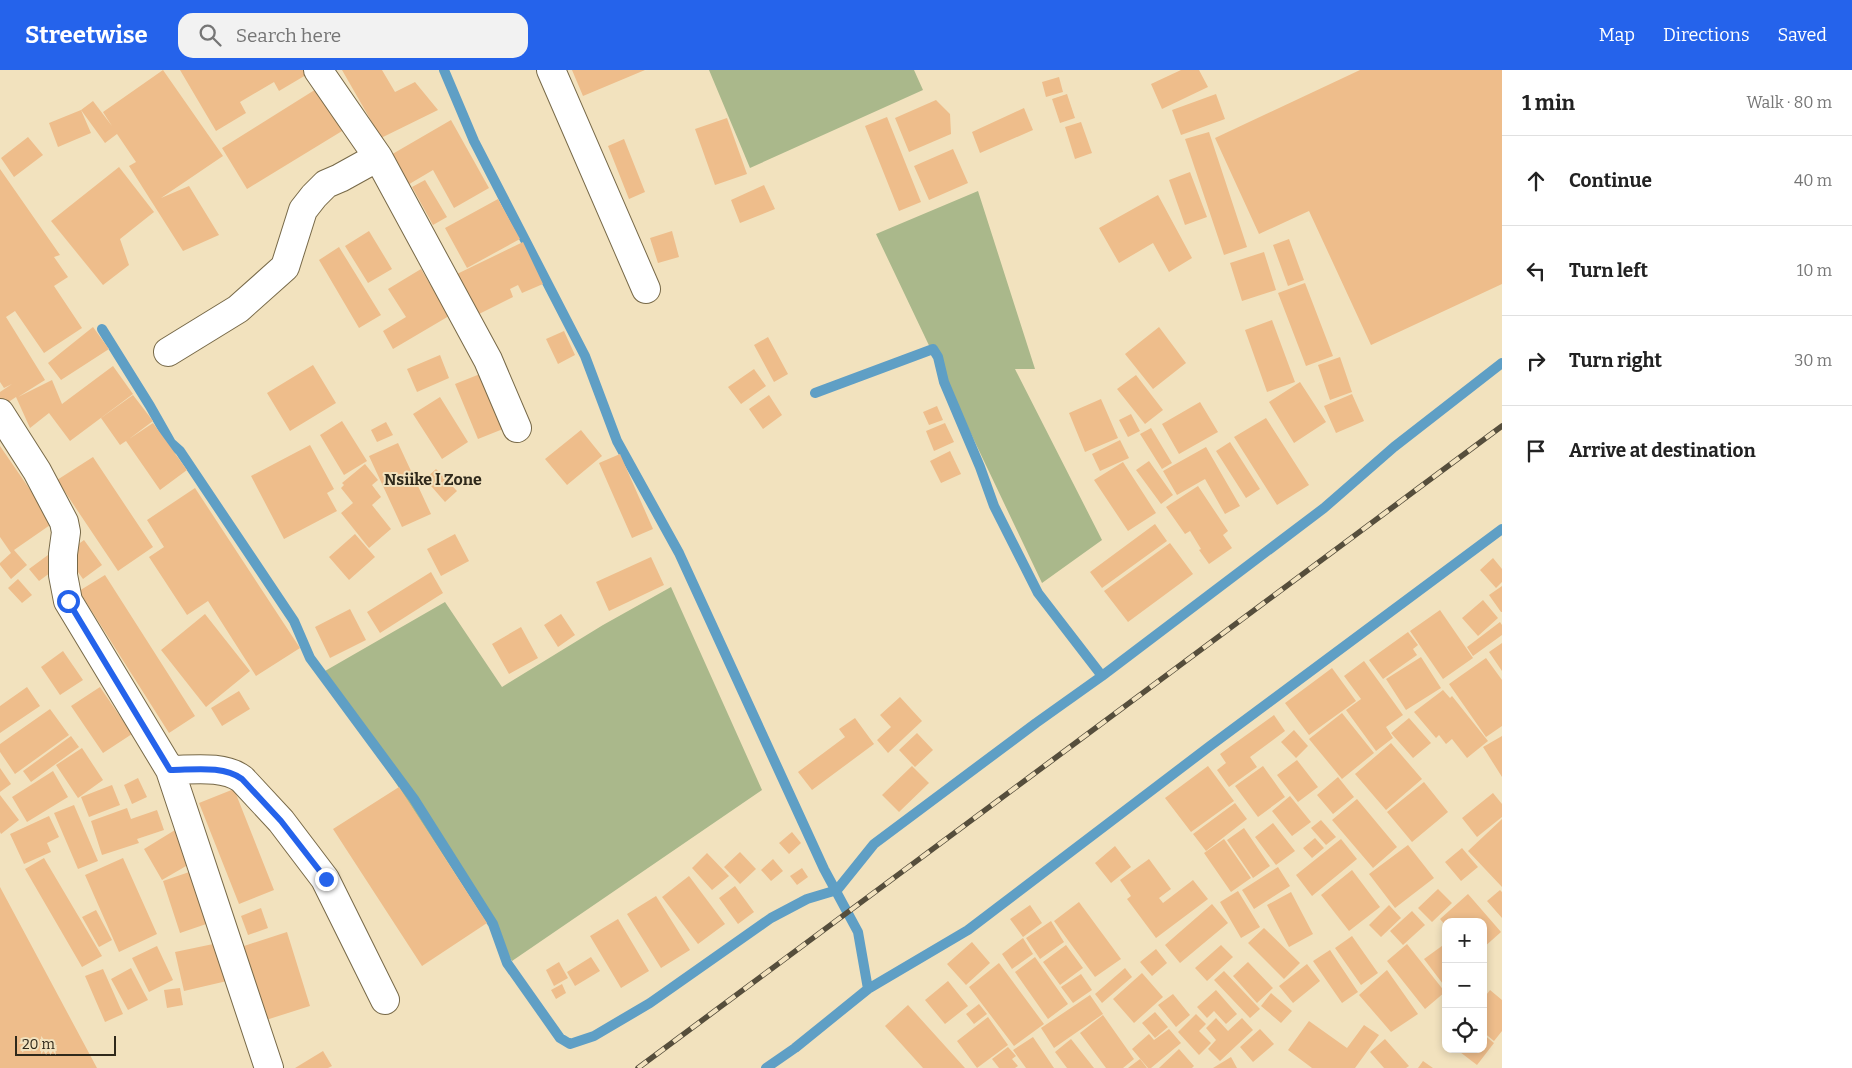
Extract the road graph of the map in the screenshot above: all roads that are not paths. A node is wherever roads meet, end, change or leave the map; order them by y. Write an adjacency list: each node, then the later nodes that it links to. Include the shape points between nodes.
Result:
1 (318, 70): 3 (street)
2 (551, 70): 4 (street)
3 (378, 157): 5 (street, via 326,184 314,196 303,210 285,267 238,309); 7 (street, via 488,360)
4 (646, 289)
5 (168, 352)
6 (0, 413): 8 (street, via 64,522 63,575 68,601)
7 (517, 428)
8 (170, 770): 9 (street, via 223,770 242,779 281,821 326,879); 10 (street)
9 (385, 1000)
10 (269, 1068)

